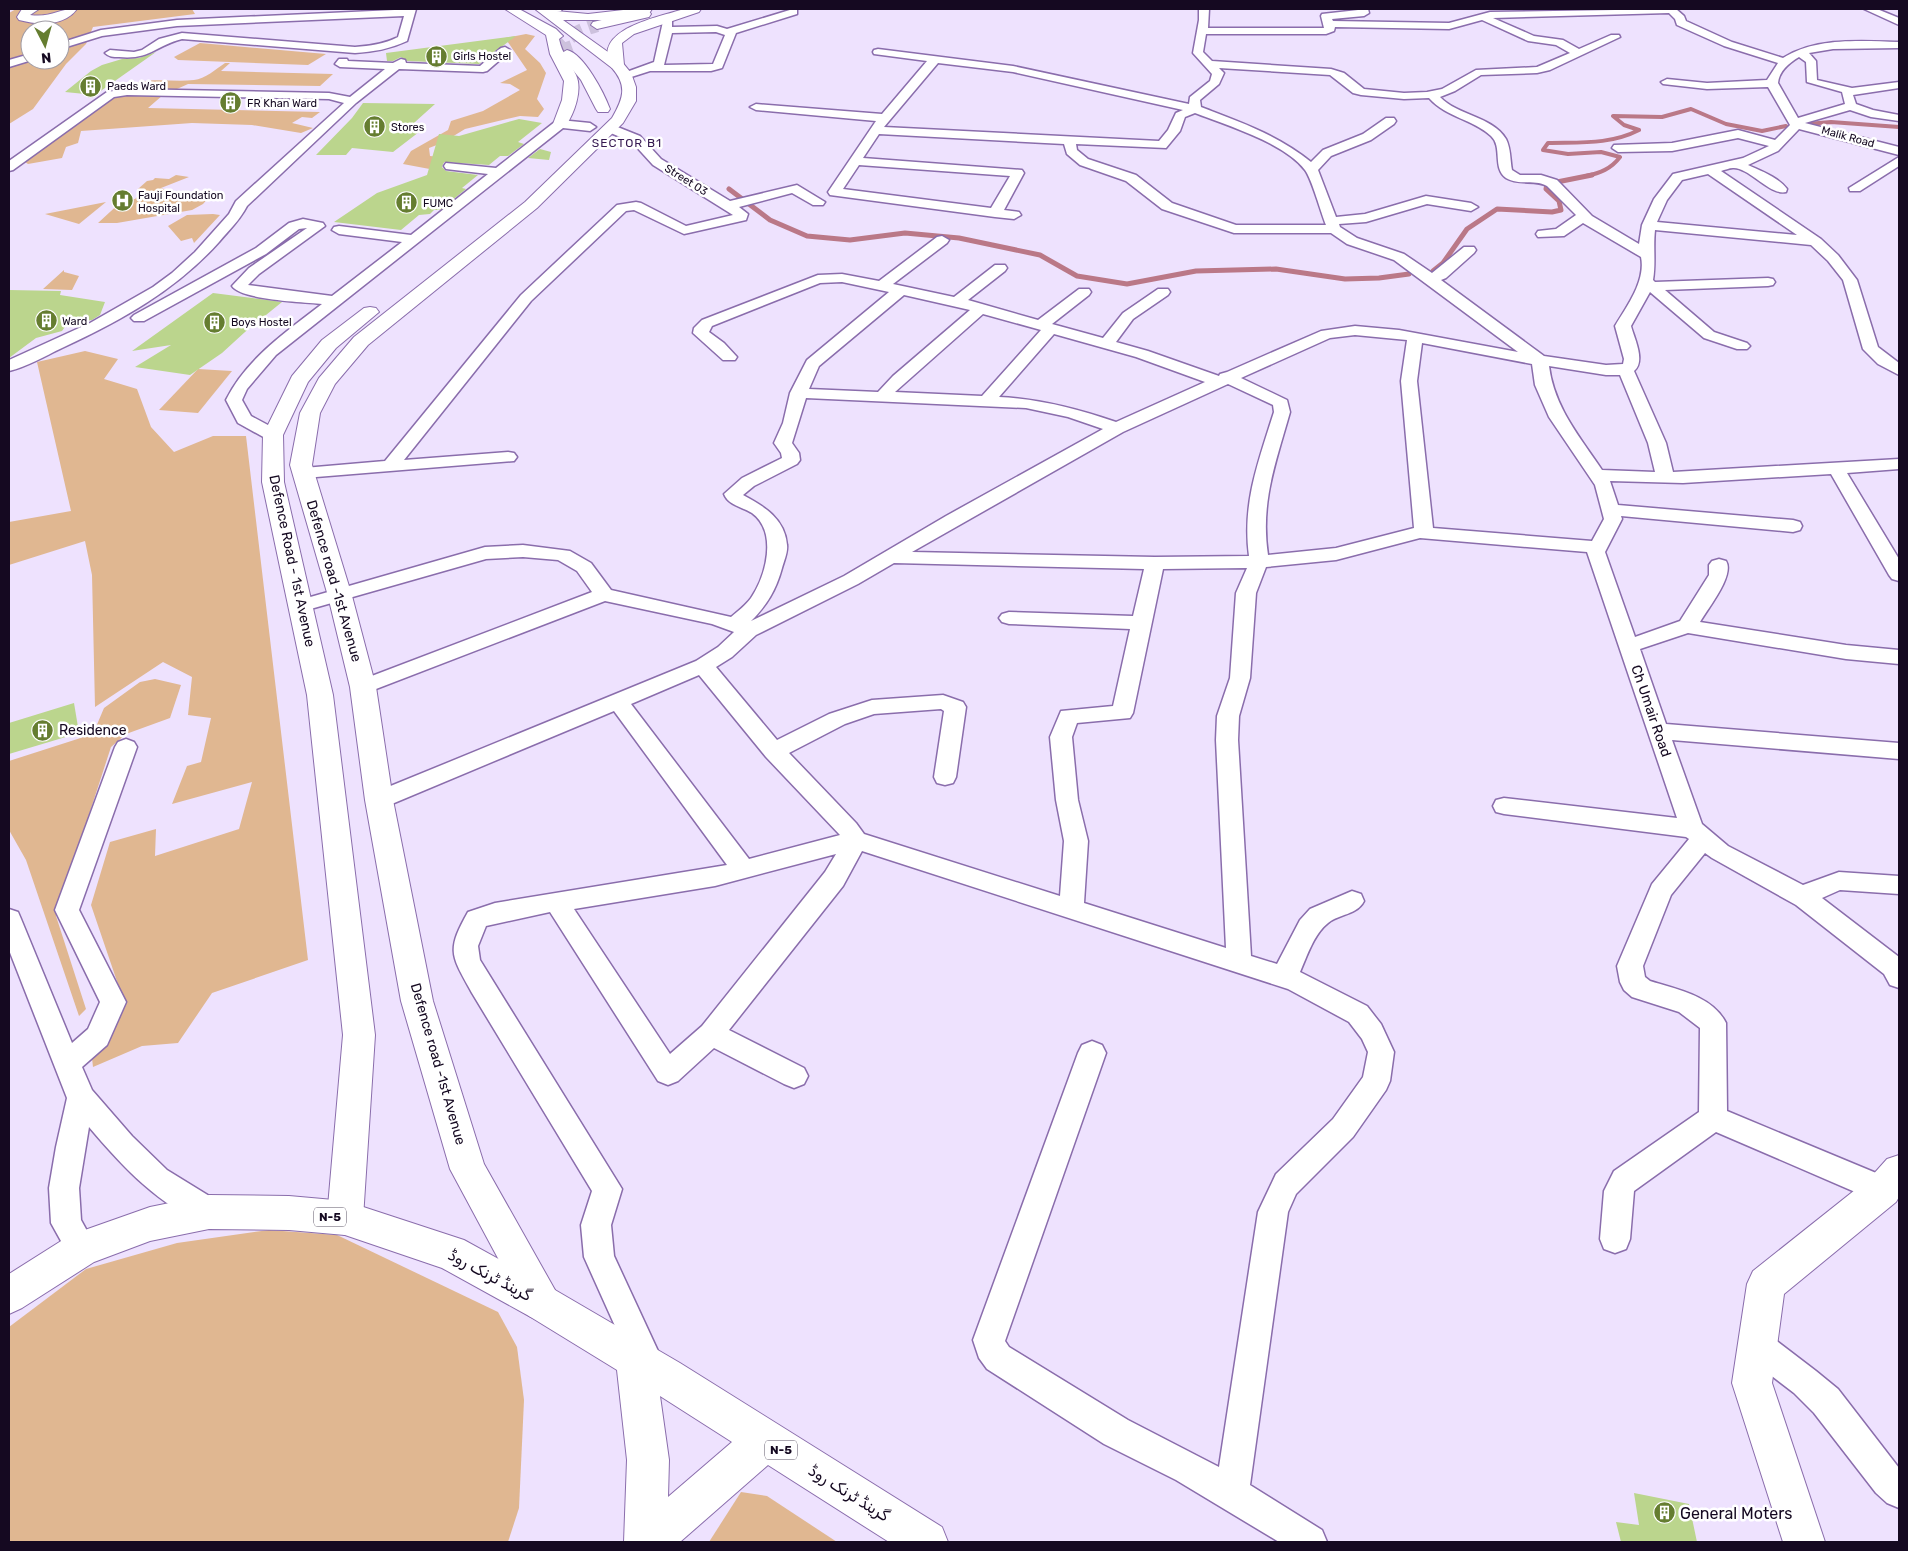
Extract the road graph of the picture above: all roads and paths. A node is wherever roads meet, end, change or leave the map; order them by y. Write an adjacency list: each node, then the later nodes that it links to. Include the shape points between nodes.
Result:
1 (71, 9): 13 (main road, via 66,14 45,19)
2 (511, 9): 12 (main road, Defence Road - 1st Avenue)
3 (646, 9): 12 (main road, via 592,18)
4 (695, 9): 15 (main road)
5 (1204, 9): 19 (street)
6 (1363, 9): 17 (street, via 1364,13 1326,16)
7 (1869, 9): 16 (street)
8 (1672, 10): 14 (street); 28 (street, via 1685,26)
9 (410, 11): 22 (street, via 177,23 101,33); 27 (street, via 403,39 376,49 182,36 134,55)
10 (9, 12): 13 (main road)
11 (793, 12): 20 (street)
12 (548, 15): 41 (main road); 55 (main road, Defence Road - 1st Avenue, via 606,74 612,85); 57 (main road, via 555,51 570,76 571,84)
13 (21, 17)
14 (1482, 17): 17 (street, via 1449,26); 31 (street, via 1532,39 1560,42)
15 (666, 19): 18 (main road); 20 (street); 40 (street, via 662,55 659,64); 41 (main road, Defence road -1st Avenue, via 630,31 616,42 614,49)
16 (1899, 22)
17 (1328, 24): 19 (street, via 1330,29 1326,31)
18 (597, 25)
19 (1204, 31): 39 (street, via 1198,53)
20 (728, 32): 40 (street, via 731,34 718,66)
21 (1615, 37): 31 (street)
22 (70, 43)
23 (1899, 45): 24 (street)
24 (1850, 46): 29 (street, via 1810,48); 33 (street)
25 (505, 50): 38 (street, via 483,69)
26 (878, 52): 35 (street)
27 (110, 53)
28 (1756, 53): 32 (street); 37 (street)
29 (1798, 53): 37 (street); 46 (street, via 1811,61 1813,82)
30 (567, 54): 55 (main road, via 598,95)
31 (1578, 54): 47 (street, via 1537,70 1472,73 1452,89)
32 (1729, 55)
33 (1899, 55)
34 (349, 57): 38 (street, via 340,64)
35 (936, 58): 44 (street, via 1013,69); 53 (street)
36 (1029, 62): 44 (street)
37 (1783, 62): 43 (street)
38 (398, 64): 48 (street)
39 (1210, 64): 47 (street, via 1341,74 1354,94); 52 (street, via 1218,73 1215,82 1194,99)
40 (652, 68): 41 (street)
41 (621, 70): 55 (main road, Defence road -1st Avenue, via 629,87 629,100 618,120)
42 (1667, 82): 43 (street, via 1707,86)
43 (1772, 83): 58 (street)
44 (1087, 85): 52 (street)
45 (1899, 85): 46 (street)
46 (1852, 91): 50 (street, via 1847,93)
47 (1431, 94): 79 (street, via 1446,109 1481,124 1497,135 1505,149 1508,174 1552,183)
48 (352, 101): 67 (street, via 328,96 111,94); 104 (street, via 241,204 235,216 177,276 116,315)
49 (1122, 104): 52 (street)
50 (1851, 106): 54 (street, via 1871,114); 58 (street)
51 (756, 107): 53 (street)
52 (1189, 112): 60 (street, via 1180,115 1174,131 1162,144); 69 (street, via 1252,130 1290,151)
53 (885, 118): 59 (street)
54 (1899, 118)
55 (601, 121): 57 (street, Street 03); 75 (street, Street 03, via 636,139 657,162); 115 (main road, Defence Road - 1st Avenue, via 503,210 329,344 299,380); 120 (main road, Defence road -1st Avenue, via 531,205 361,341 326,382 310,413 301,465)
56 (1390, 121): 69 (street, via 1367,136 1327,153)
57 (560, 124): 71 (street)
58 (1795, 124): 61 (street); 63 (street, Malik Road)
59 (875, 130): 60 (street); 64 (street)
60 (1069, 140): 80 (street, via 1071,151 1084,162 1131,178 1167,206 1193,215 1234,228 1253,230)
61 (1778, 144): 62 (street, via 1738,134 1672,147); 66 (street)
62 (1618, 148)
63 (1899, 151)
64 (855, 161): 77 (street, via 835,192); 77 (street, via 1018,173)
65 (1899, 161): 72 (street)
66 (1735, 164): 70 (street); 73 (street)
67 (9, 166)
68 (450, 166): 71 (street)
69 (1311, 169): 80 (street)
70 (1710, 169): 81 (street, via 1678,178 1661,199); 86 (street)
71 (499, 172): 84 (street)
72 (1855, 188)
73 (1780, 189)
74 (818, 202): 75 (street, via 797,188)
75 (739, 205): 118 (street, via 741,217 684,230 636,206 622,208 526,298)
76 (1471, 207): 80 (street, via 1426,200)
77 (995, 213): 78 (street)
78 (1014, 216)
79 (1587, 218): 83 (street, via 1580,218 1559,233); 88 (street)
80 (1333, 225): 90 (street, via 1352,241 1399,257)
81 (1648, 226): 86 (street); 88 (street)
82 (340, 230): 84 (street)
83 (1543, 234)
84 (414, 239): 97 (street)
85 (942, 240): 93 (street)
86 (1816, 242): 109 (street, via 1850,280 1870,349)
87 (1469, 250): 90 (street, via 1441,275)
88 (1648, 255): 92 (street)
89 (1000, 268): 98 (street)
90 (1430, 279): 106 (street)
91 (1768, 282): 92 (street)
92 (1649, 283): 103 (street, via 1709,335); 108 (street, via 1623,326 1632,359)
93 (882, 286): 94 (street); 105 (street, via 842,278 818,279 707,323 701,333)
94 (901, 290): 98 (street); 111 (street, via 813,364)
95 (1084, 292): 100 (street)
96 (1164, 292): 102 (street, via 1128,316)
97 (334, 301): 104 (street, via 252,291 239,286 254,271 318,226 298,224 261,251 127,326 86,345); 115 (street, via 270,352 234,400 244,419)
98 (957, 302): 99 (street)
99 (981, 308): 100 (street); 112 (street)
100 (1046, 327): 102 (street); 113 (street)
101 (1415, 338): 106 (street); 110 (street, via 1341,330); 125 (street, via 1408,381)
102 (1107, 344): 110 (street)
103 (1742, 346)
104 (47, 349): 107 (street)
105 (729, 357)
106 (1540, 361): 108 (street); 121 (street, via 1543,385 1557,417)
107 (9, 366)
108 (1626, 370): 122 (street, via 1656,443)
109 (1899, 370)
110 (1222, 379): 114 (street); 128 (street, via 1281,402 1282,412 1259,490 1255,531)
111 (798, 393): 112 (street); 138 (street, via 784,443 790,460 748,482 733,494 759,510 767,519 775,532 778,547 765,591)
112 (881, 398): 113 (street)
113 (986, 402): 114 (street, via 1044,406)
114 (1117, 428): 127 (street)
115 (273, 436): 134 (main road, Defence Road - 1st Avenue, via 273,482)
116 (508, 457): 118 (street)
117 (1899, 464): 119 (street)
118 (391, 465): 120 (street)
119 (1836, 468): 122 (street); 131 (street)
120 (304, 473): 133 (main road, Defence road -1st Avenue)
121 (1597, 475): 122 (street); 123 (street, via 1604,485)
122 (1665, 477)
123 (1611, 510): 124 (street); 126 (street, via 1613,519)
124 (1793, 526)
125 (1424, 532): 126 (street); 128 (street, via 1336,554)
126 (1598, 548): 139 (street, Ch Umair Road, via 1596,552)
127 (890, 557): 129 (street); 138 (street, via 851,580)
128 (1259, 562): 129 (street); 160 (street, via 1246,593 1240,678 1228,716)
129 (1155, 563): 136 (street)
130 (1719, 565): 137 (street, via 1718,576)
131 (1899, 574)
132 (604, 595): 133 (street, via 584,567 563,555 523,552 485,553); 138 (street, via 667,607); 142 (street)
133 (340, 596): 134 (street); 142 (main road, Defence road -1st Avenue)
134 (300, 606): 171 (main road, Defence Road - 1st Avenue, via 320,695 359,1035)
135 (1009, 618): 136 (street)
136 (1142, 623): 158 (street, via 1122,713 1069,716 1061,738 1076,841)
137 (1687, 626): 139 (street); 140 (street, via 1846,652)
138 (742, 628): 141 (street, via 725,652)
139 (1629, 646): 144 (street, Ch Umair Road)
140 (1899, 657)
141 (703, 666): 143 (street); 146 (street)
142 (364, 687): 149 (main road, Defence road -1st Avenue)
143 (617, 700): 149 (street); 153 (street)
144 (1658, 731): 147 (street); 151 (street, Ch Umair Road)
145 (126, 747): 165 (street, via 67,910 113,1002 98,1037)
146 (774, 751): 148 (street, via 852,712 872,707 943,702 955,707); 152 (street)
147 (1899, 751)
148 (945, 777)
149 (379, 800): 175 (main road, Defence road -1st Avenue, via 417,1001 468,1169)
150 (1504, 806): 151 (street)
151 (1697, 834): 155 (street, via 1720,852); 168 (street, via 1661,891 1630,966 1633,982 1641,989 1688,1004 1713,1023)
152 (856, 840): 153 (street); 158 (street); 163 (street, via 834,879)
153 (744, 870): 157 (street)
154 (1899, 885): 155 (street, via 1838,881)
155 (1801, 896): 162 (street, via 1893,966)
156 (1352, 901): 161 (street, via 1319,916 1309,927)
157 (556, 902): 163 (street, via 668,1072); 177 (street, via 477,919 465,939 465,956 608,1189 596,1225 599,1256)
158 (1071, 909): 160 (street)
159 (9, 919): 165 (street)
160 (1238, 962): 161 (street)
161 (1284, 977): 180 (street, via 1358,1014 1372,1032 1381,1052 1376,1081 1343,1128 1286,1184 1273,1212)
162 (1899, 977)
163 (711, 1034): 166 (street)
164 (1092, 1054): 180 (street, via 989,1340 990,1347 998,1358 1116,1432)
165 (68, 1064): 167 (street)
166 (794, 1076)
167 (81, 1098): 170 (street, via 157,1180); 173 (street, via 64,1188 66,1222)
168 (1714, 1118): 169 (street); 172 (street, via 1624,1181 1619,1191)
169 (1891, 1181): 176 (main road, via 1766,1284)
170 (209, 1212): 171 (main road, گرینڈ ٹرنک روڈ / N-5, via 289,1213); 173 (main road, گرینڈ ٹرنک روڈ / N-5, via 150,1224)
171 (345, 1218): 175 (main road, گرینڈ ٹرنک روڈ / N-5, via 451,1253)
172 (1615, 1239)
173 (82, 1249): 174 (main road, گرینڈ ٹرنک روڈ / N-5)
174 (9, 1295)
175 (542, 1303): 177 (main road, گرینڈ ٹرنک روڈ / N-5)
176 (1758, 1346): 179 (street, via 1826,1401 1888,1481); 184 (main road, via 1752,1383)
177 (642, 1363): 178 (main road, گرینڈ ٹرنک روڈ / N-5); 181 (main road, via 648,1460)
178 (765, 1440): 181 (main road); 182 (main road, گرینڈ ٹرنک روڈ / N-5)
179 (1899, 1490)
180 (1232, 1493): 183 (street)
181 (646, 1542)
182 (927, 1542)
183 (1310, 1542)
184 (1804, 1542)

